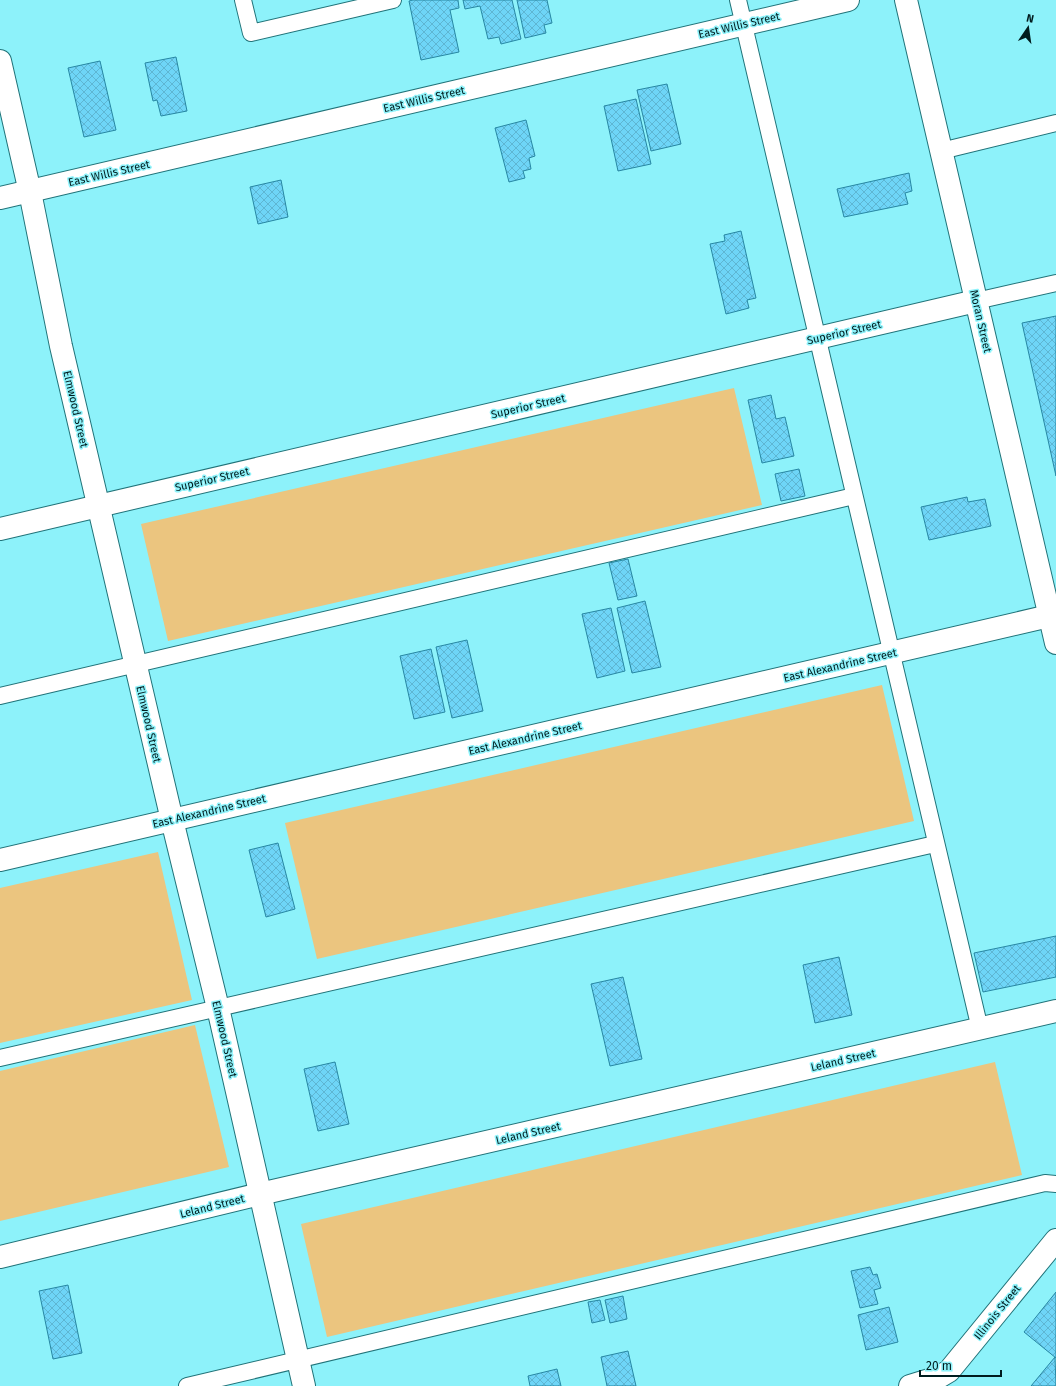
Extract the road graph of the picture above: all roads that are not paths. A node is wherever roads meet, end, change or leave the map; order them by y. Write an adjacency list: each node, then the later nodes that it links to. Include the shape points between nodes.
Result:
1 (243, 0): 2 (lane, via 251,33)
2 (393, 0)
3 (738, 0): 6 (lane)
4 (848, 0): 6 (street, East Willis Street)
5 (906, 0): 9 (street, Moran Street)
6 (743, 24): 10 (street, East Willis Street); 14 (lane)
7 (0, 61): 10 (street, Elmwood Street)
8 (1056, 124): 9 (lane)
9 (941, 151): 13 (street, Moran Street)
10 (30, 192): 11 (street, East Willis Street); 16 (street, Elmwood Street, via 61,346)
11 (0, 198)
12 (1056, 283): 13 (lane, Superior Street)
13 (976, 301): 14 (street, Superior Street); 18 (street, Moran Street)
14 (817, 338): 15 (lane); 16 (street, Superior Street)
15 (854, 496): 20 (lane); 21 (lane)
16 (98, 506): 17 (street, Superior Street); 21 (street, Elmwood Street)
17 (0, 529)
18 (1050, 616): 19 (street, Moran Street); 20 (street, East Alexandrine Street)
19 (1056, 643)
20 (891, 653): 23 (street, East Alexandrine Street); 24 (lane)
21 (135, 665): 22 (lane); 23 (street, Elmwood Street)
22 (0, 696)
23 (172, 820): 25 (street, East Alexandrine Street); 26 (street, Elmwood Street)
24 (935, 844): 26 (lane); 28 (lane)
25 (0, 860)
26 (218, 1008): 29 (lane); 31 (street, Elmwood Street)
27 (1056, 1012): 28 (street, Leland Street)
28 (980, 1029): 31 (street, Leland Street)
29 (0, 1058)
30 (1056, 1184): 34 (lane, via 1045,1183)
31 (260, 1194): 33 (street, Leland Street); 34 (street, Elmwood Street)
32 (1056, 1240): 35 (street, Illinois Street)
33 (0, 1257)
34 (298, 1360): 36 (lane); 37 (street, Elmwood Street)
35 (940, 1382): 38 (street, Illinois Street)
36 (187, 1386)
37 (304, 1386)
38 (910, 1386)

